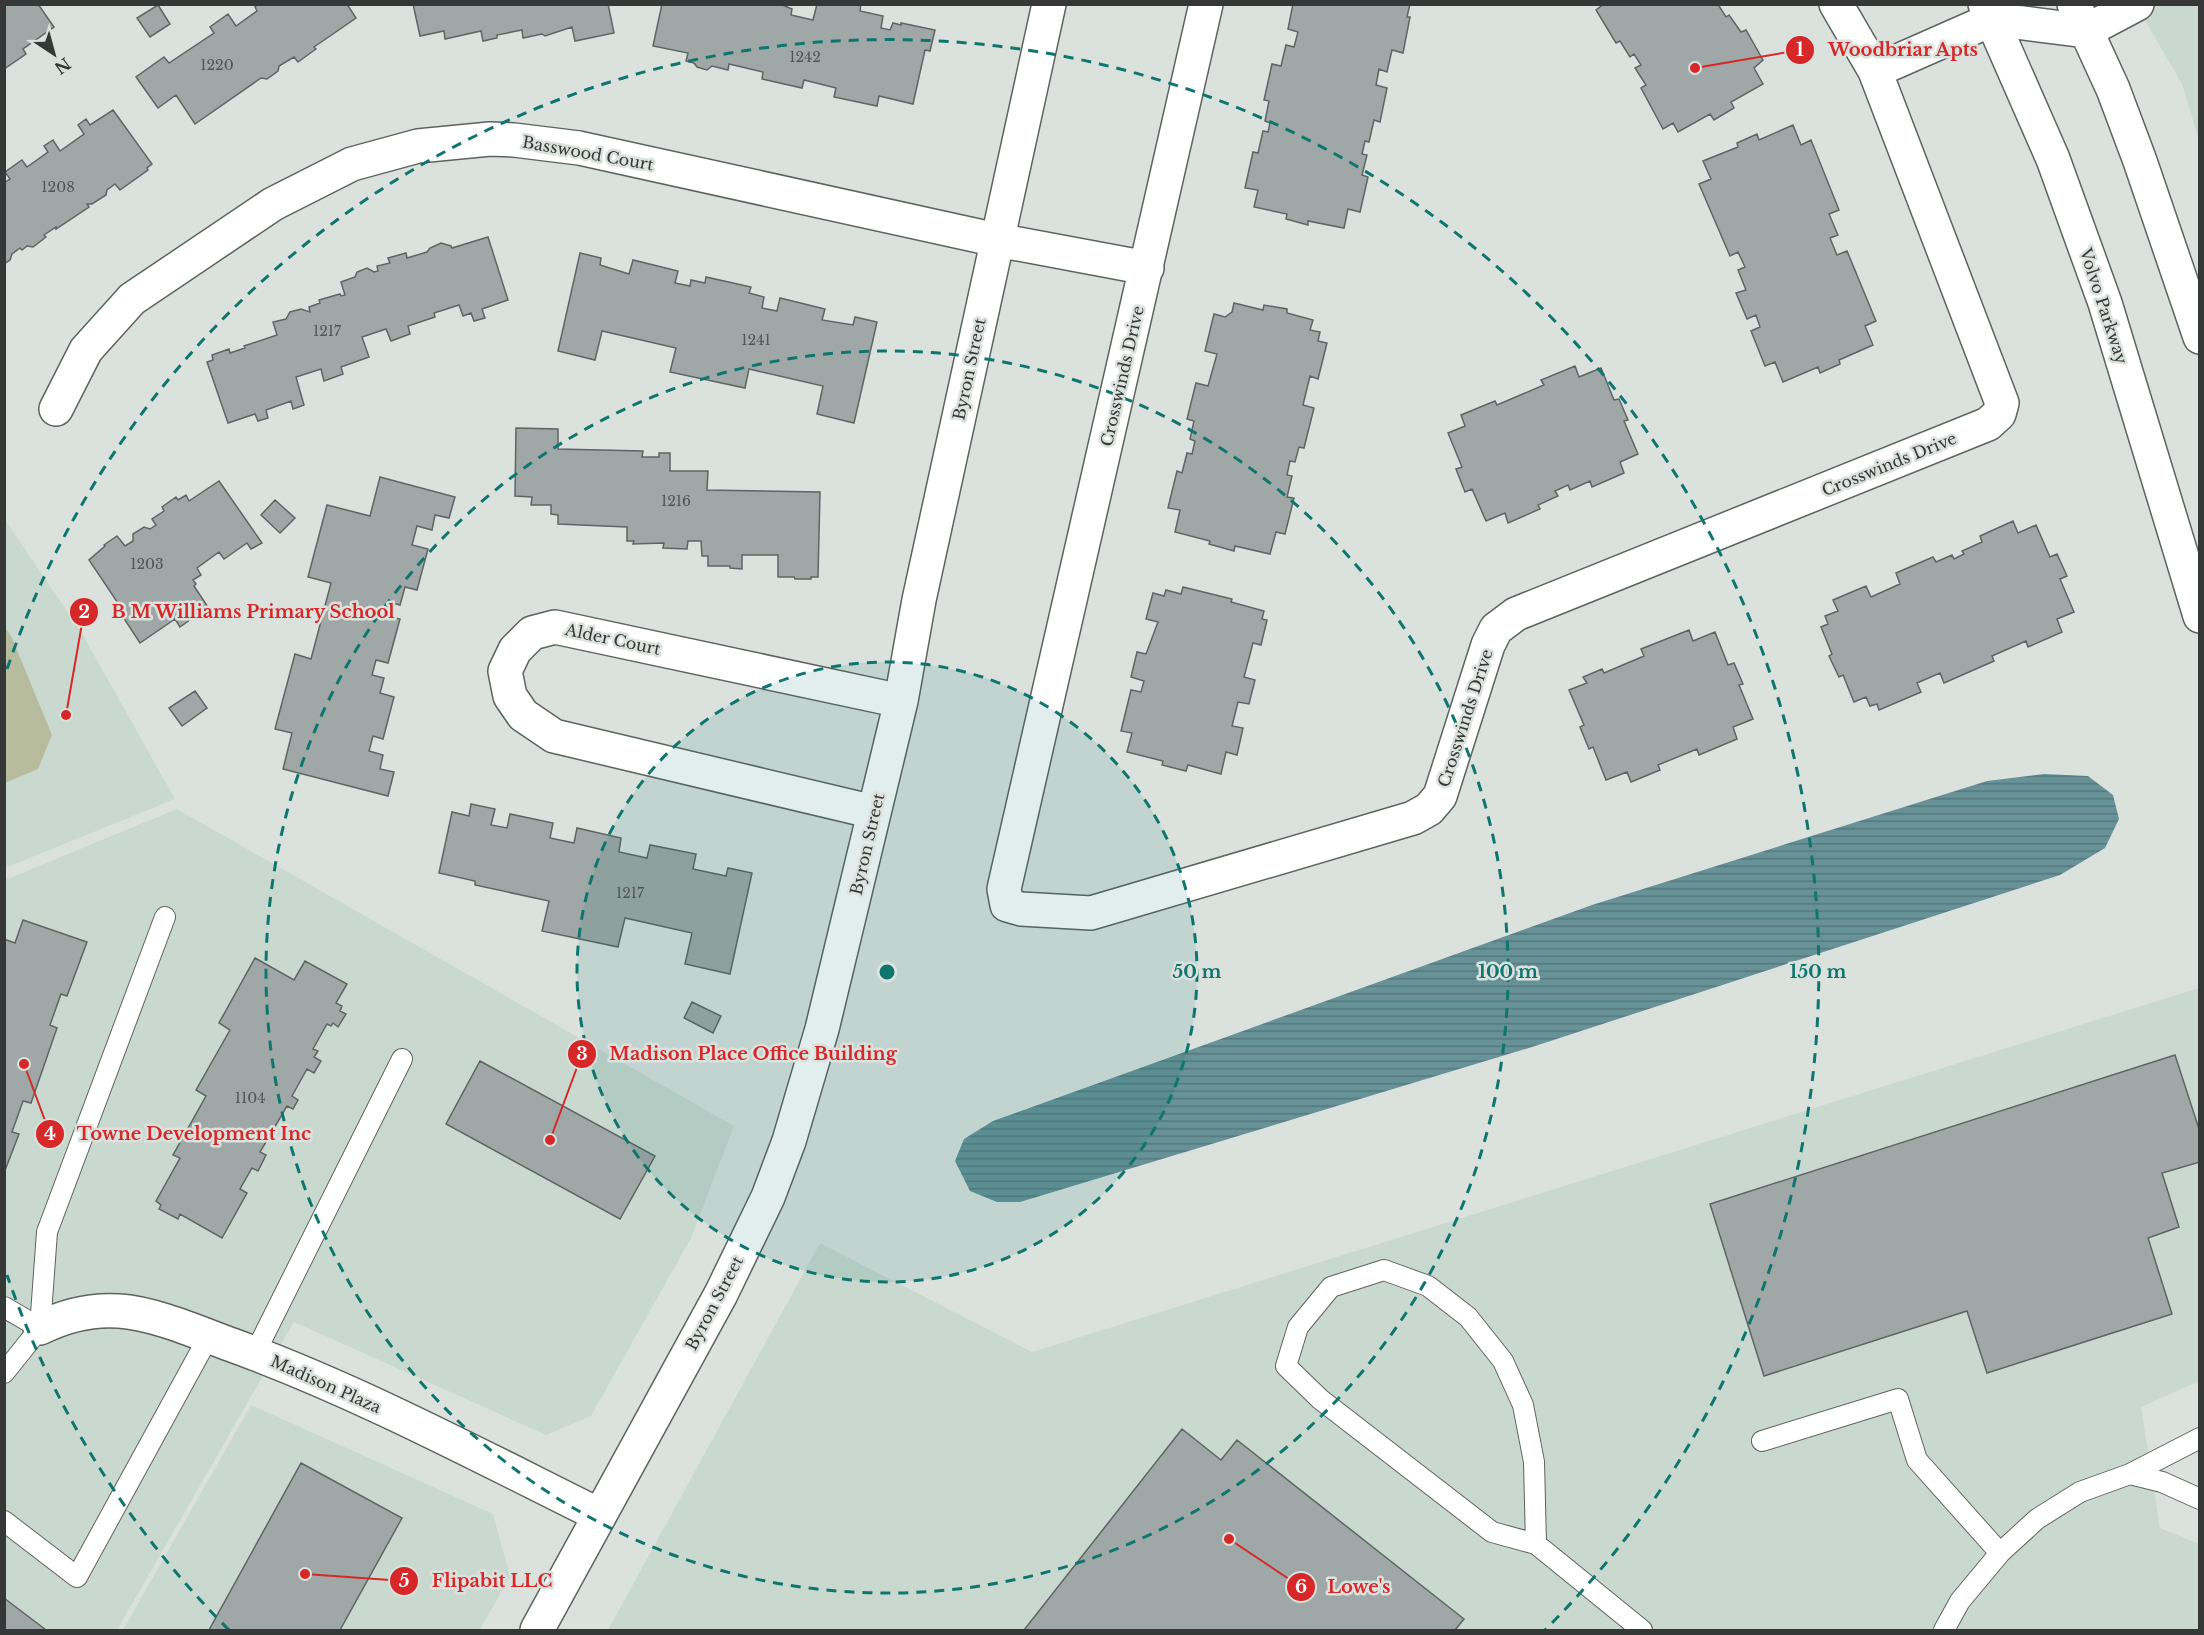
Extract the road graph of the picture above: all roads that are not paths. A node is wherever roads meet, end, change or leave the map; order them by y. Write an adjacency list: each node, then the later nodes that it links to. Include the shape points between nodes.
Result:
1 (1049, 4): 8 (street, Byron Street)
2 (1206, 4): 9 (street, Crosswinds Drive)
3 (1836, 4): 7 (street, Crosswinds Drive)
4 (2137, 4): 6 (street)
5 (1994, 9): 6 (street); 7 (street); 12 (street, Volvo Parkway, via 2105,303)
6 (2080, 18): 10 (street, via 2140,161)
7 (1875, 70): 9 (street, Crosswinds Drive, via 2002,403 2000,414 1988,424 1516,614 1496,629 1488,645 1440,796 1430,809 1413,818 1091,913 1021,909 1007,905 1004,889)
8 (996, 240): 9 (street); 11 (street, Basswood Court, via 579,148 490,139 418,146 352,164 294,192 132,299 86,350); 13 (street, Byron Street)
9 (1147, 268)
10 (2199, 337)
11 (56, 409)
12 (2199, 616)
13 (901, 701): 14 (street, Byron Street); 14 (street, Alder Court, via 555,627 532,633 515,650 505,671 510,696 523,715 554,736)
14 (874, 812): 26 (street, Byron Street, via 822,1029 768,1197 721,1294)
15 (165, 917): 18 (lane, via 47,1232)
16 (402, 1059): 20 (lane)
17 (4, 1307): 18 (lane)
18 (40, 1328): 19 (street, Madison Plaza, via 87,1312 120,1311); 21 (lane)
19 (209, 1336): 20 (street, Madison Plaza); 27 (lane, via 77,1577)
20 (255, 1353): 26 (street, Madison Plaza, via 369,1402)
21 (4, 1373)
22 (2199, 1438): 24 (lane)
23 (1762, 1441): 29 (lane, via 1898,1398 1917,1460)
24 (2130, 1474): 25 (lane, via 2162,1482); 29 (lane, via 2080,1492 2037,1519)
25 (2199, 1499)
26 (599, 1515): 30 (street, Byron Street)
27 (4, 1521)
28 (1536, 1544): 28 (lane, via 1534,1462 1522,1405 1503,1360 1468,1317 1428,1286 1384,1270 1331,1287 1298,1327 1286,1366 1320,1399 1492,1532); 31 (lane)
29 (2000, 1553): 32 (lane, via 1960,1601)
30 (537, 1630)
31 (1642, 1630)
32 (1944, 1630)

